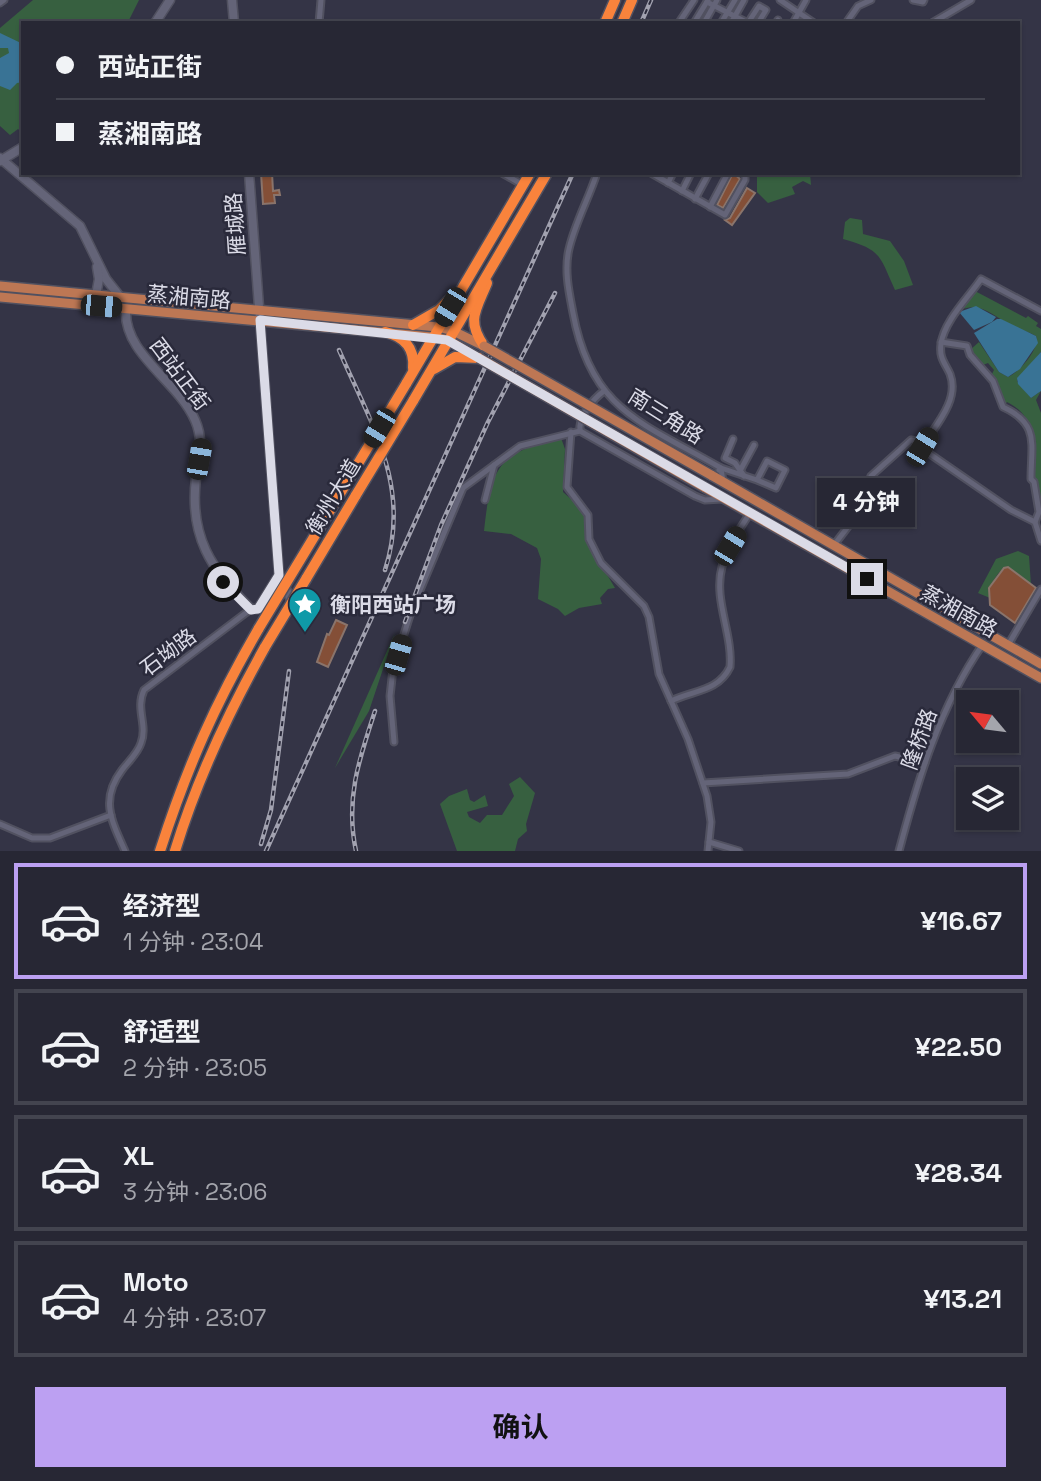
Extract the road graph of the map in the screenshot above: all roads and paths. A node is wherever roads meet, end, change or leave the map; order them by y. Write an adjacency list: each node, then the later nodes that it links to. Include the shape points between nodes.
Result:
1 (169, 0): 20 (street)
2 (234, 0): 21 (street)
3 (321, 0): 22 (street)
4 (615, 0): 23 (highway)
5 (632, 0): 24 (highway)
6 (694, 0): 25 (street)
7 (735, 0): 18 (street)
8 (744, 0): 19 (street)
9 (780, 0): 17 (street)
10 (806, 0): 17 (street)
11 (871, 0): 35 (street, via 858,6)
12 (913, 0): 13 (street)
13 (924, 0)
14 (971, 0): 36 (street)
15 (707, 1): 16 (street); 26 (street)
16 (715, 3): 18 (street); 27 (street)
17 (798, 12): 33 (street); 34 (street)
18 (727, 13): 19 (street); 28 (street)
19 (735, 16): 29 (street); 30 (street)
20 (154, 21)
21 (236, 21)
22 (319, 21)
23 (606, 21)
24 (623, 21)
25 (680, 21)
26 (695, 21)
27 (705, 21)
28 (722, 21)
29 (732, 21)
30 (744, 21)
31 (749, 21): 32 (street, via 759,6 766,10)
32 (759, 21)
33 (792, 21)
34 (811, 21)
35 (847, 21)
36 (935, 21)
37 (21, 150): 38 (street)
38 (1, 161): 60 (street, via 78,227 97,266); 62 (street, via 80,226 106,279)
39 (247, 175): 65 (street, 雁城路)
40 (506, 175): 51 (street)
41 (529, 175): 51 (highway, 衡州大道)
42 (546, 175): 55 (highway, 衡州大道)
43 (596, 175): 79 (street, 南三角路, via 569,248 567,284 579,346)
44 (654, 175): 50 (street)
45 (672, 175): 50 (street)
46 (690, 175): 52 (street)
47 (708, 175): 53 (street)
48 (727, 175): 54 (street)
49 (745, 175): 54 (street, via 725,215)
50 (668, 183): 52 (street)
51 (523, 185): 56 (highway, 衡州大道)
52 (681, 191): 53 (street)
53 (695, 199): 54 (street)
54 (710, 207)
55 (501, 250): 57 (highway, 衡州大道); 63 (highway)
56 (473, 268): 57 (highway, via 475,277); 59 (highway, 衡州大道)
57 (486, 276): 67 (highway, 衡州大道)
58 (0, 286): 60 (main road, 蒸湘南路)
59 (462, 287): 69 (highway, via 439,310); 72 (highway, 衡州大道)
60 (96, 295): 62 (main road, 蒸湘南路)
61 (1, 298): 64 (main road, 蒸湘南路)
62 (121, 298): 65 (main road, 蒸湘南路)
63 (477, 308): 67 (highway); 75 (highway, via 473,326)
64 (125, 309): 68 (main road, 蒸湘南路); 102 (street, 西站正街, via 132,340 195,419 202,443 193,507 202,544 223,582)
65 (258, 309): 68 (street, 雁城路); 69 (main road, 蒸湘南路)
66 (1041, 311): 74 (street, via 981,279)
67 (460, 319): 70 (highway, 衡州大道)
68 (259, 320): 71 (main road, 蒸湘南路); 100 (street, 雁城路)
69 (413, 325): 72 (main road, 蒸湘南路)
70 (453, 331): 72 (main road, 蒸湘南路); 73 (highway, 衡州大道); 75 (main road, 蒸湘南路)
71 (384, 332): 72 (main road, 蒸湘南路); 77 (highway, via 406,341)
72 (435, 332): 73 (main road, 蒸湘南路); 77 (highway, 衡州大道)
73 (447, 340): 76 (main road, 蒸湘南路); 78 (highway, 衡州大道)
74 (941, 342): 84 (street, via 953,396); 97 (street, via 967,346 993,381 1003,407 1021,415 1028,425 1031,479 1040,512)
75 (484, 346): 88 (main road, 蒸湘南路, bridge)
76 (479, 358): 78 (highway, via 446,360); 92 (main road, 蒸湘南路, bridge)
77 (413, 370): 109 (highway, 衡州大道, bridge)
78 (427, 377): 110 (highway, 衡州大道, bridge)
79 (604, 391): 80 (street, via 594,398); 86 (street, 南三角路, via 622,411)
80 (580, 431): 81 (street); 95 (street)
81 (570, 432): 85 (street, via 520,446); 108 (street, via 567,487 588,515 589,540 601,562 644,606 659,674)
82 (733, 439): 87 (street, via 725,458)
83 (754, 445): 87 (street)
84 (922, 447): 97 (street); 99 (street, via 911,440 871,475 857,515)
85 (494, 464): 94 (street); 111 (street, via 463,488 412,609 393,669)
86 (721, 468): 88 (street); 89 (street, 南三角路); 91 (street)
87 (741, 469): 89 (street)
88 (711, 475): 91 (main road, 蒸湘南路)
89 (744, 476): 90 (street, 南三角路)
90 (757, 480): 90 (street, via 767,461 785,470 776,488)
91 (723, 482): 99 (main road, 蒸湘南路)
92 (704, 487): 93 (main road, 蒸湘南路); 95 (street)
93 (724, 498): 95 (street); 96 (main road, 蒸湘南路)
94 (485, 499)
95 (705, 500)
96 (750, 513): 104 (main road, 蒸湘南路); 108 (street, via 721,569 730,667 711,688)
97 (1035, 522): 98 (street)
98 (1041, 541)
99 (834, 545): 105 (main road, 蒸湘南路)
100 (278, 576): 102 (street); 103 (street)
101 (1041, 589): 105 (street)
102 (251, 610): 116 (street, 石坳路, via 144,690 139,699 144,732 141,746 110,785)
103 (297, 612)
104 (983, 644): 107 (main road, 蒸湘南路); 113 (street, 隆桥路, via 960,677)
105 (1009, 645): 106 (main road, 蒸湘南路)
106 (1041, 664)
107 (1041, 677)
108 (671, 701): 115 (street)
109 (212, 712): 110 (highway, via 217,719); 112 (highway, 衡州大道)
110 (226, 719): 114 (highway, 衡州大道)
111 (394, 742)
112 (192, 757): 114 (highway, via 202,754); 120 (highway, 衡州大道)
113 (925, 763): 115 (street, via 895,756 848,774); 124 (street, 隆桥路)
114 (206, 765): 121 (highway, 衡州大道)
115 (703, 783): 118 (street, via 711,822)
116 (111, 815): 117 (street, via 50,838); 119 (street, 石坳路)
117 (0, 824)
118 (709, 842): 122 (street); 123 (street)
119 (125, 851)
120 (160, 851)
121 (175, 851)
122 (708, 851)
123 (739, 851)
124 (899, 851)

